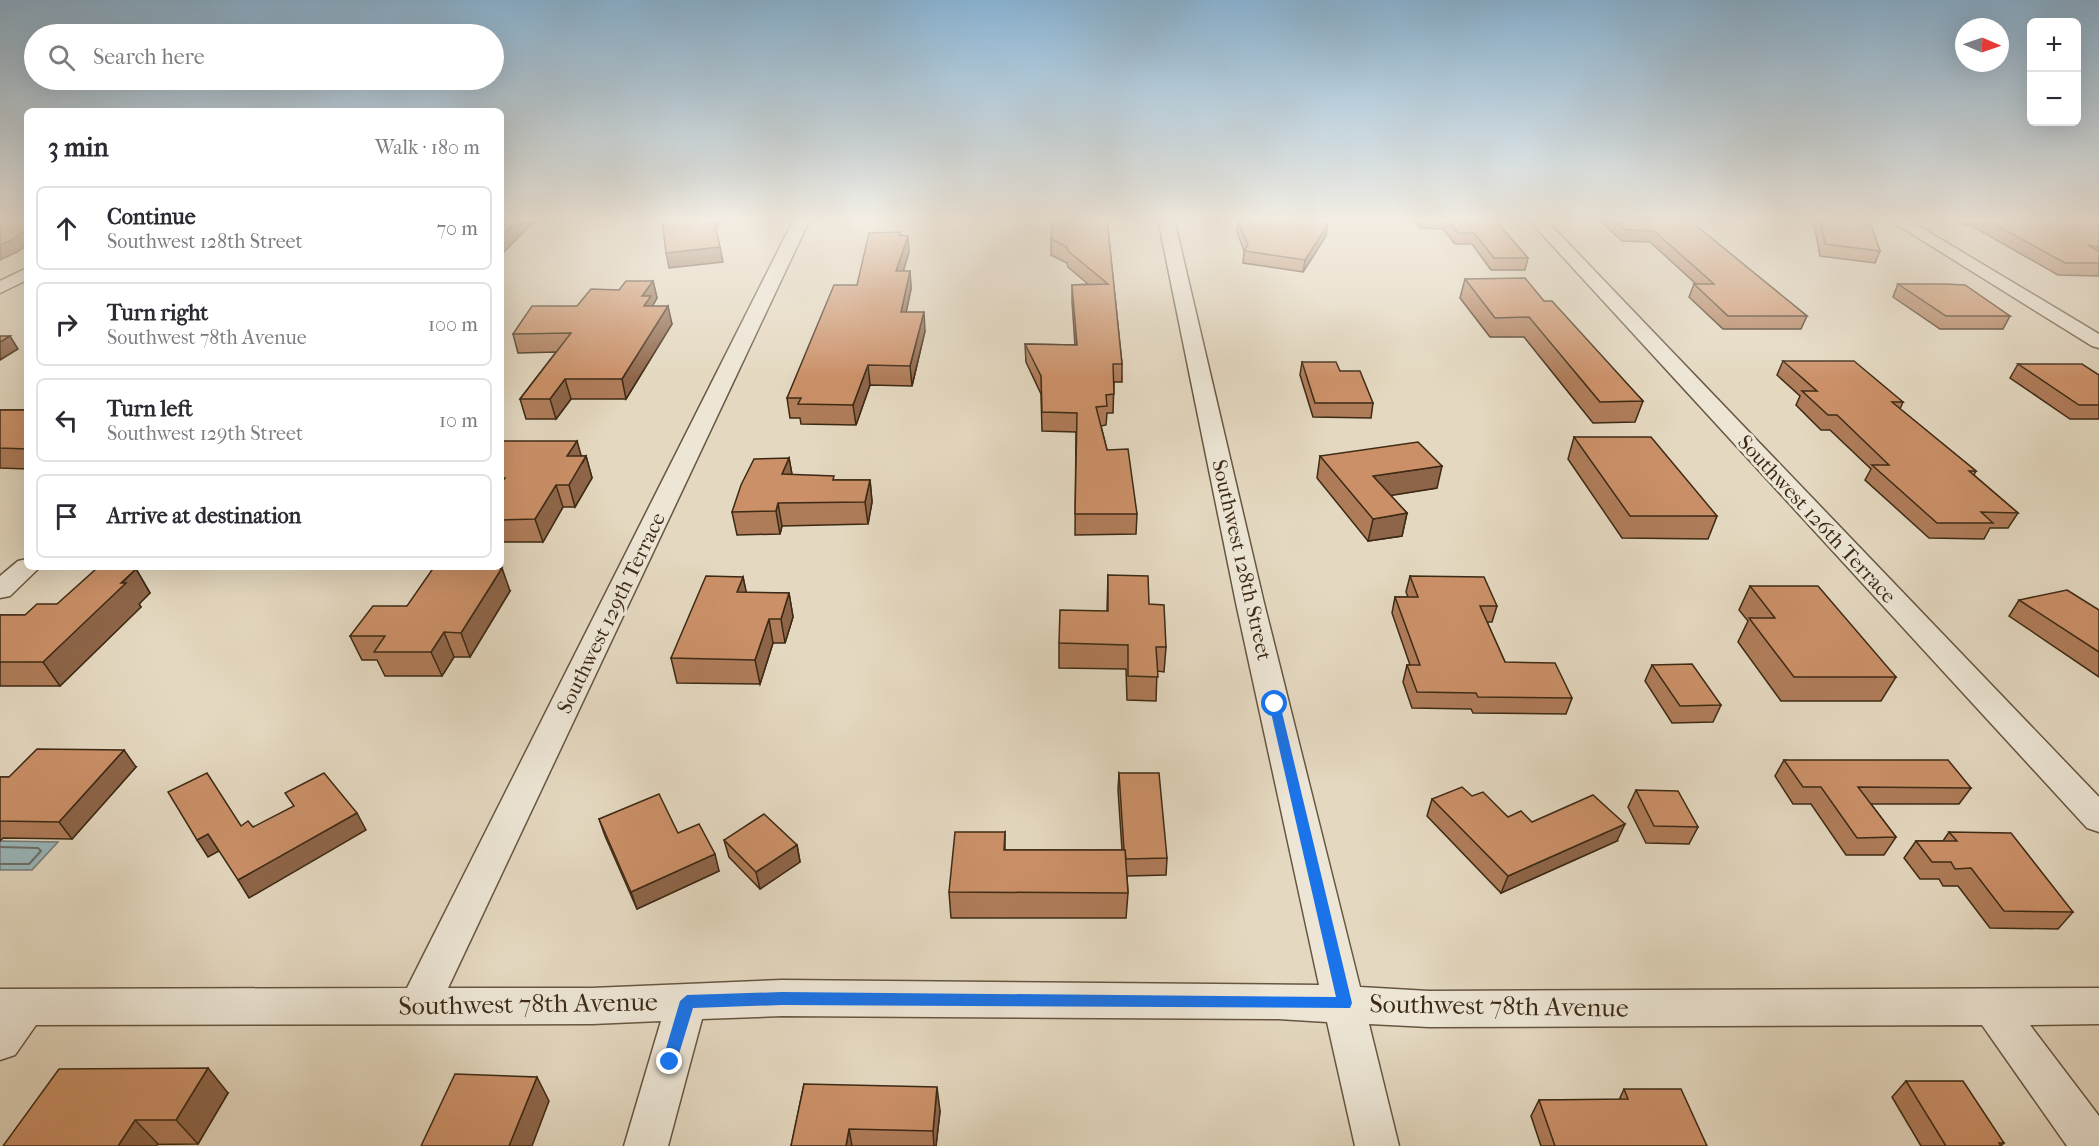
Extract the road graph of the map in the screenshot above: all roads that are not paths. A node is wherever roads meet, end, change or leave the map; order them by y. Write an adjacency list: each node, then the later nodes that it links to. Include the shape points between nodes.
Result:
1 (776, 272): 13 (street, Southwest 129th Terrace)
2 (1178, 272): 12 (street, Southwest 128th Street, via 1250,603)
3 (1586, 272): 10 (street, Southwest 126th Terrace)
4 (1984, 272): 7 (street)
5 (24, 275): 6 (street)
6 (0, 288)
7 (2099, 342)
8 (24, 570): 9 (street)
9 (0, 590)
10 (2099, 819)
11 (687, 1001): 12 (street, Southwest 78th Avenue, via 782,998); 13 (street, Southwest 78th Avenue, via 592,1006); 18 (street)
12 (1345, 1003): 14 (street, Southwest 78th Avenue, via 1429,1009); 19 (street, Southwest 128th Street)
13 (419, 1006): 16 (street, Southwest 78th Avenue)
14 (1992, 1006): 15 (street, Southwest 78th Avenue); 20 (street)
15 (2099, 1006)
16 (13, 1007): 17 (street)
17 (0, 1041)
18 (646, 1146)
19 (1377, 1146)
20 (2094, 1146)

